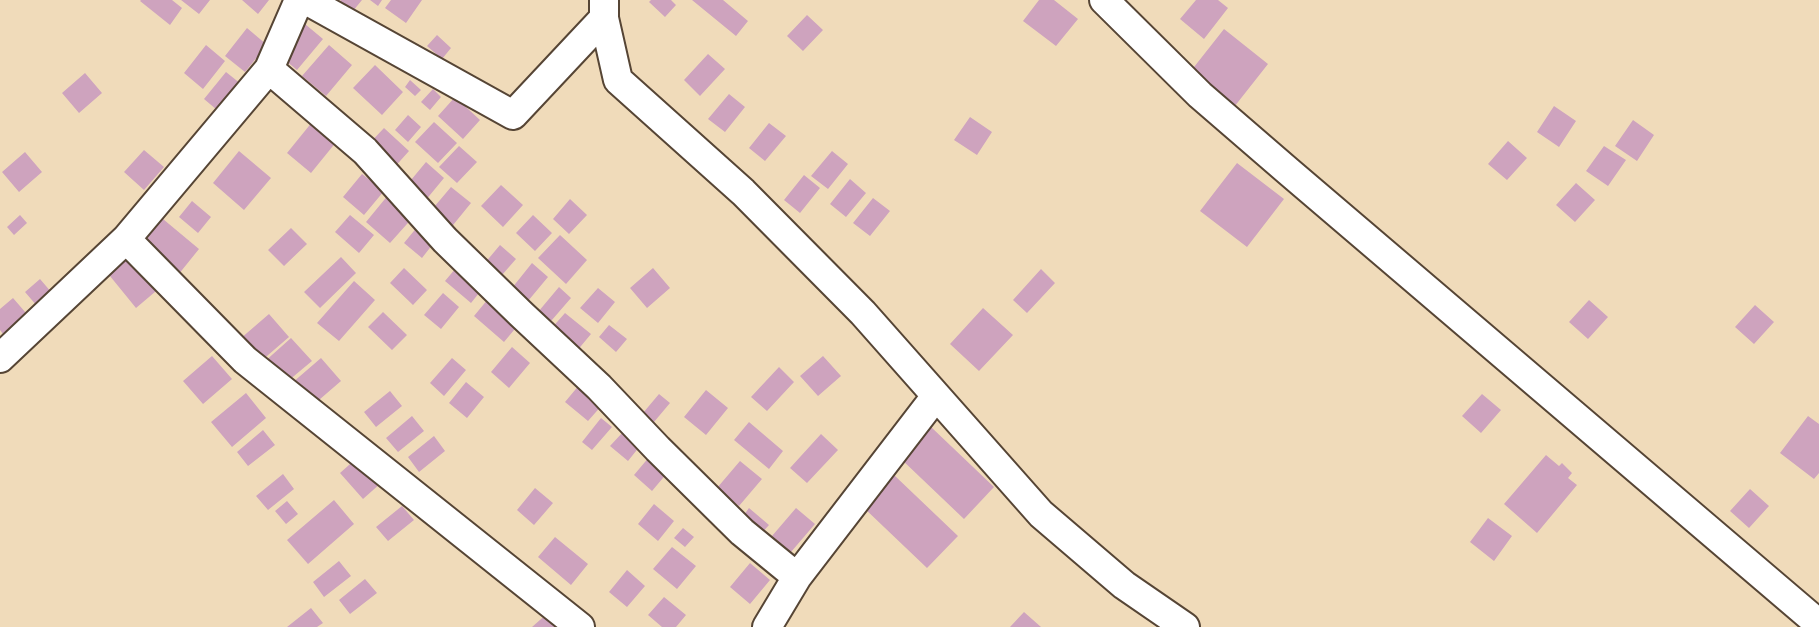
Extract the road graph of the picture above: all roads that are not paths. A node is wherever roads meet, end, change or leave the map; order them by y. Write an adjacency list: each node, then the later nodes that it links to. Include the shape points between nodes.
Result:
1 (298, 0): 5 (street)
2 (306, 0): 4 (street, via 513,115)
3 (1104, 0): 10 (street, via 1200,95)
4 (604, 9): 8 (street, via 618,80 743,192 863,313)
5 (269, 69): 6 (street); 9 (street, via 365,151 445,240 599,387 742,532)
6 (126, 239): 7 (street); 11 (street, via 245,360)
7 (0, 358)
8 (936, 396): 9 (street); 13 (street, via 1041,514 1124,585)
9 (797, 577): 12 (street)
10 (1819, 624)
11 (580, 627)
12 (767, 627)
13 (1185, 627)

